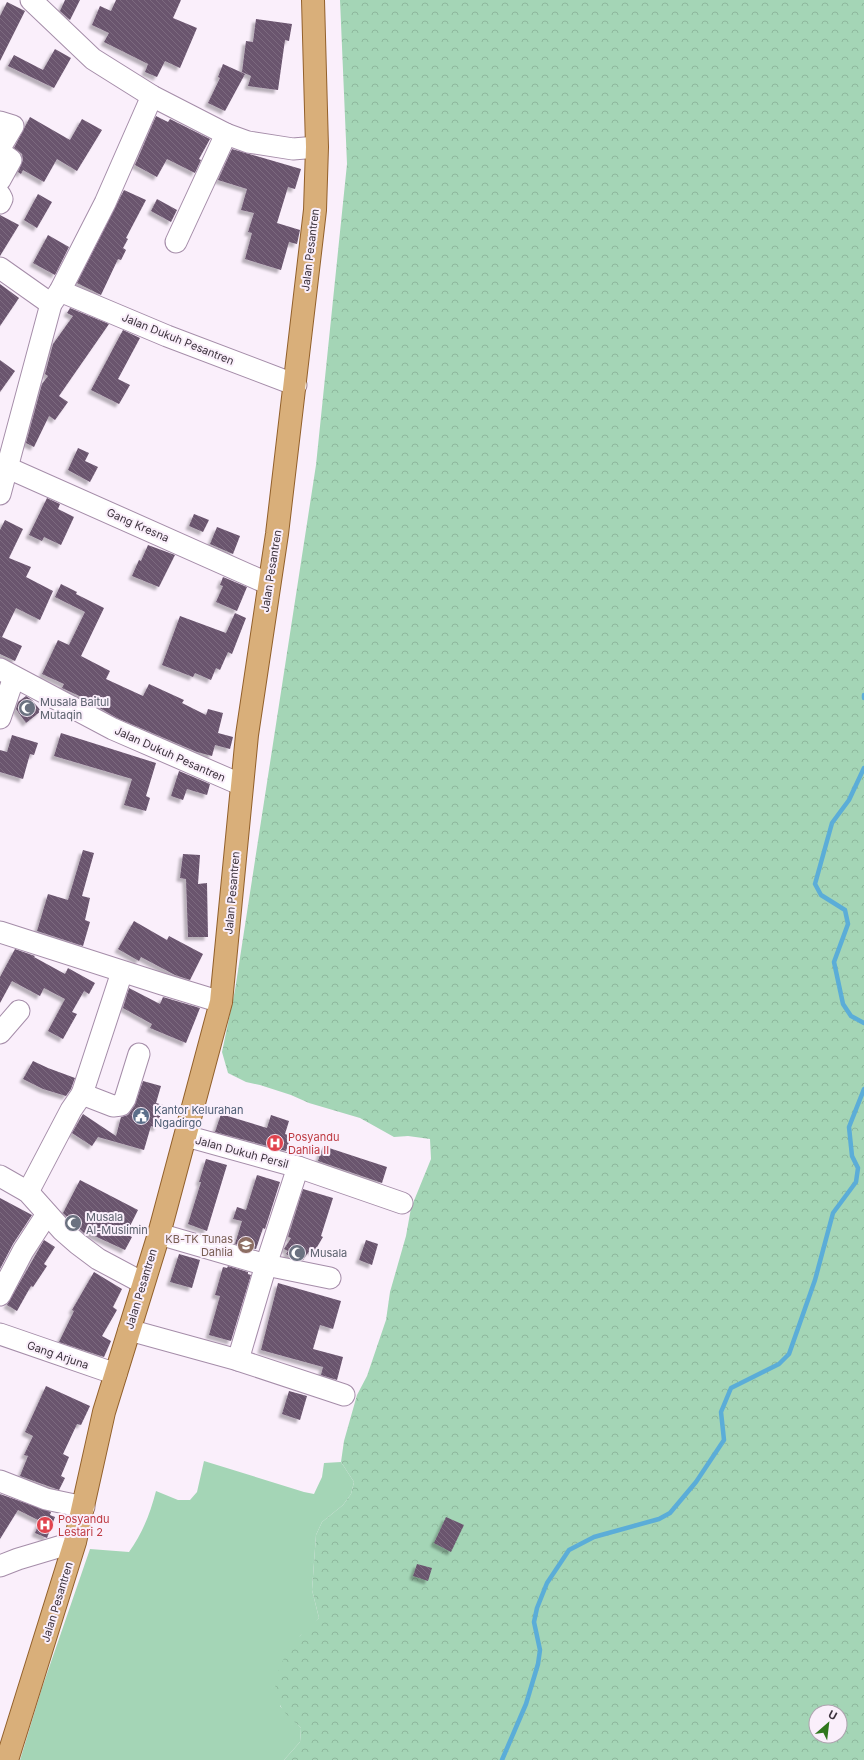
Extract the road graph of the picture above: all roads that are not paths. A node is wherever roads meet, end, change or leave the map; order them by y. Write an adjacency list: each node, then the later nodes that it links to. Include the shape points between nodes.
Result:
1 (31, 0): 3 (street, via 93,58)
2 (313, 0): 6 (main road, Jalan Pesantren)
3 (152, 96): 5 (street); 14 (street, via 105,204)
4 (0, 122): 7 (street, via 12,126)
5 (226, 134): 6 (street, via 248,142 293,149); 12 (street)
6 (317, 147): 15 (main road, Jalan Pesantren, via 315,210)
7 (0, 148)
8 (0, 152): 9 (street, via 11,160)
9 (0, 180)
10 (0, 195): 11 (street)
11 (0, 202)
12 (176, 242)
13 (0, 268): 14 (street, Jalan Dukuh Pesantren)
14 (56, 298): 15 (street, Jalan Dukuh Pesantren); 16 (street)
15 (296, 385): 18 (main road, Jalan Pesantren)
16 (3, 466): 17 (street); 18 (street, Gang Kresna)
17 (0, 494)
18 (269, 584): 21 (main road, Jalan Pesantren)
19 (7, 673): 20 (street, Jalan Dukuh Pesantren); 21 (street, Jalan Dukuh Pesantren, via 113,729)
20 (0, 718)
21 (242, 786): 24 (main road, Jalan Pesantren)
22 (0, 932): 23 (street)
23 (122, 972): 24 (street); 28 (street)
24 (221, 1002): 29 (main road, Jalan Pesantren)
25 (19, 1011): 26 (street)
26 (0, 1033)
27 (139, 1054): 28 (street, via 121,1105 113,1106)
28 (82, 1094): 32 (street)
29 (186, 1136): 30 (street, Jalan Dukuh Persil); 35 (main road, Jalan Pesantren)
30 (298, 1167): 33 (street, Jalan Dukuh Persil); 36 (street, Jalan Dukuh Persil)
31 (0, 1176): 32 (street)
32 (28, 1192): 34 (street)
33 (402, 1203)
34 (47, 1214): 38 (street, via 62,1230 98,1259); 39 (street, via 23,1251)
35 (159, 1234): 36 (street); 38 (main road, Jalan Pesantren)
36 (266, 1265): 37 (street); 42 (street, Jalan Dukuh Persil)
37 (330, 1278)
38 (143, 1284): 40 (main road, Jalan Pesantren)
39 (0, 1295)
40 (129, 1330): 42 (street); 43 (main road, Jalan Pesantren)
41 (0, 1334): 43 (street, Gang Arjuna)
42 (238, 1360): 44 (street)
43 (116, 1374): 46 (main road, Jalan Pesantren, via 104,1412)
44 (344, 1395)
45 (0, 1481): 46 (street, via 46,1498)
46 (84, 1508): 47 (main road, Jalan Pesantren)
47 (76, 1542): 48 (street); 49 (main road, Jalan Pesantren)
48 (0, 1566)
49 (7, 1760)

